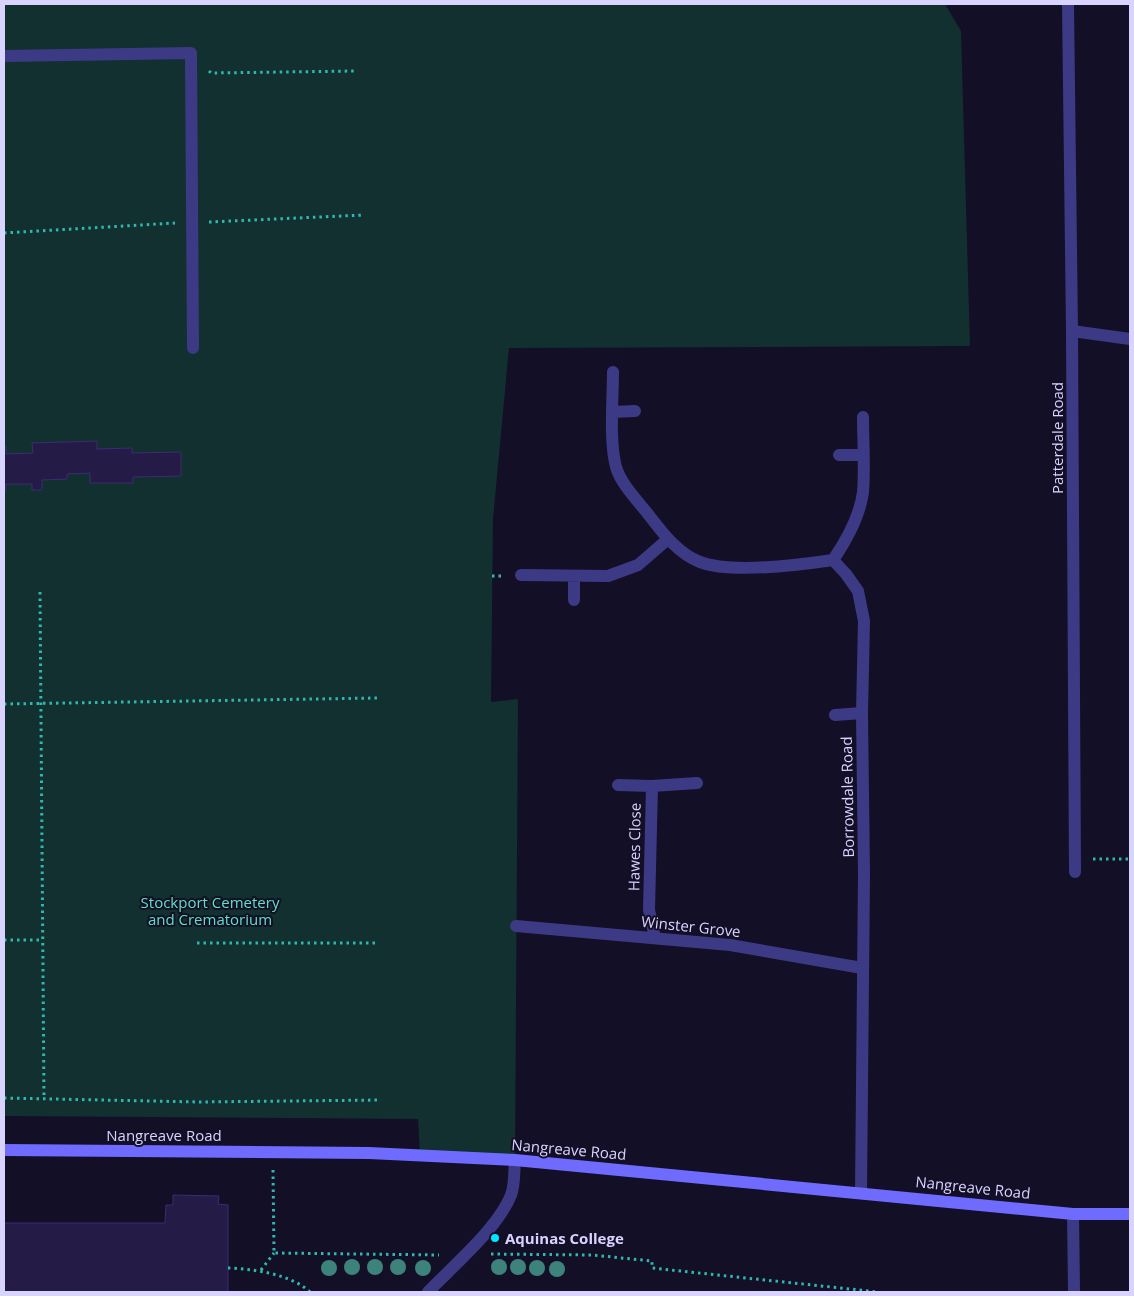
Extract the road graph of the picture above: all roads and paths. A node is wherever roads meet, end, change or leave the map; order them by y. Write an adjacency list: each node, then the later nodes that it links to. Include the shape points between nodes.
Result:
1 (1068, 4): 8 (street, Patterdale Road)
2 (191, 53): 3 (street); 4 (path, via 211,73); 6 (street)
3 (4, 56)
4 (356, 72)
5 (364, 215): 6 (path)
6 (192, 222): 7 (path); 10 (street)
7 (4, 233)
8 (1072, 331): 9 (street); 32 (street, Patterdale Road)
9 (1130, 340)
10 (193, 348)
11 (613, 372): 13 (street)
12 (635, 411): 13 (street)
13 (613, 412): 17 (street, via 616,469)
14 (863, 417): 16 (street)
15 (838, 455): 16 (street)
16 (863, 455): 18 (street, via 863,492 859,507 851,529)
17 (668, 539): 18 (street, via 699,562 716,566 795,565); 20 (street, via 638,565 622,572 608,576)
18 (833, 560): 26 (street, Borrowdale Road, via 858,590 863,610)
19 (521, 575): 20 (street)
20 (574, 576): 22 (street)
21 (40, 592): 25 (path)
22 (574, 600)
23 (377, 698): 25 (path)
24 (4, 704): 25 (path)
25 (42, 704): 36 (path)
26 (862, 713): 27 (street); 39 (street, Borrowdale Road)
27 (835, 714)
28 (697, 783): 30 (street, Hawes Close)
29 (618, 785): 30 (street, Hawes Close)
30 (652, 786): 34 (street, Hawes Close, via 649,910)
31 (1130, 859): 32 (path)
32 (1075, 866)
33 (516, 926): 34 (street, Winster Grove)
34 (655, 938): 39 (street, Winster Grove, via 730,945)
35 (4, 940): 36 (path)
36 (44, 940): 41 (path)
37 (379, 942): 38 (path)
38 (197, 943)
39 (862, 968): 46 (street, Borrowdale Road)
40 (4, 1098): 41 (path)
41 (44, 1099): 42 (path, via 199,1102)
42 (381, 1100)
43 (4, 1150): 44 (main road, Nangreave Road)
44 (273, 1152): 45 (main road, Nangreave Road, via 441,1155); 49 (path)
45 (515, 1160): 46 (main road, Nangreave Road); 50 (street, via 512,1193 502,1211)
46 (860, 1193): 47 (main road, Nangreave Road)
47 (1073, 1214): 48 (main road, Nangreave Road); 53 (street)
48 (1130, 1214)
49 (274, 1254): 50 (path); 52 (path)
50 (465, 1255): 55 (street); 56 (path, via 592,1255 652,1261 652,1268)
51 (228, 1268): 52 (path)
52 (261, 1270): 54 (path, via 283,1277)
53 (1074, 1290)
54 (310, 1292)
55 (428, 1292)
56 (878, 1292)

